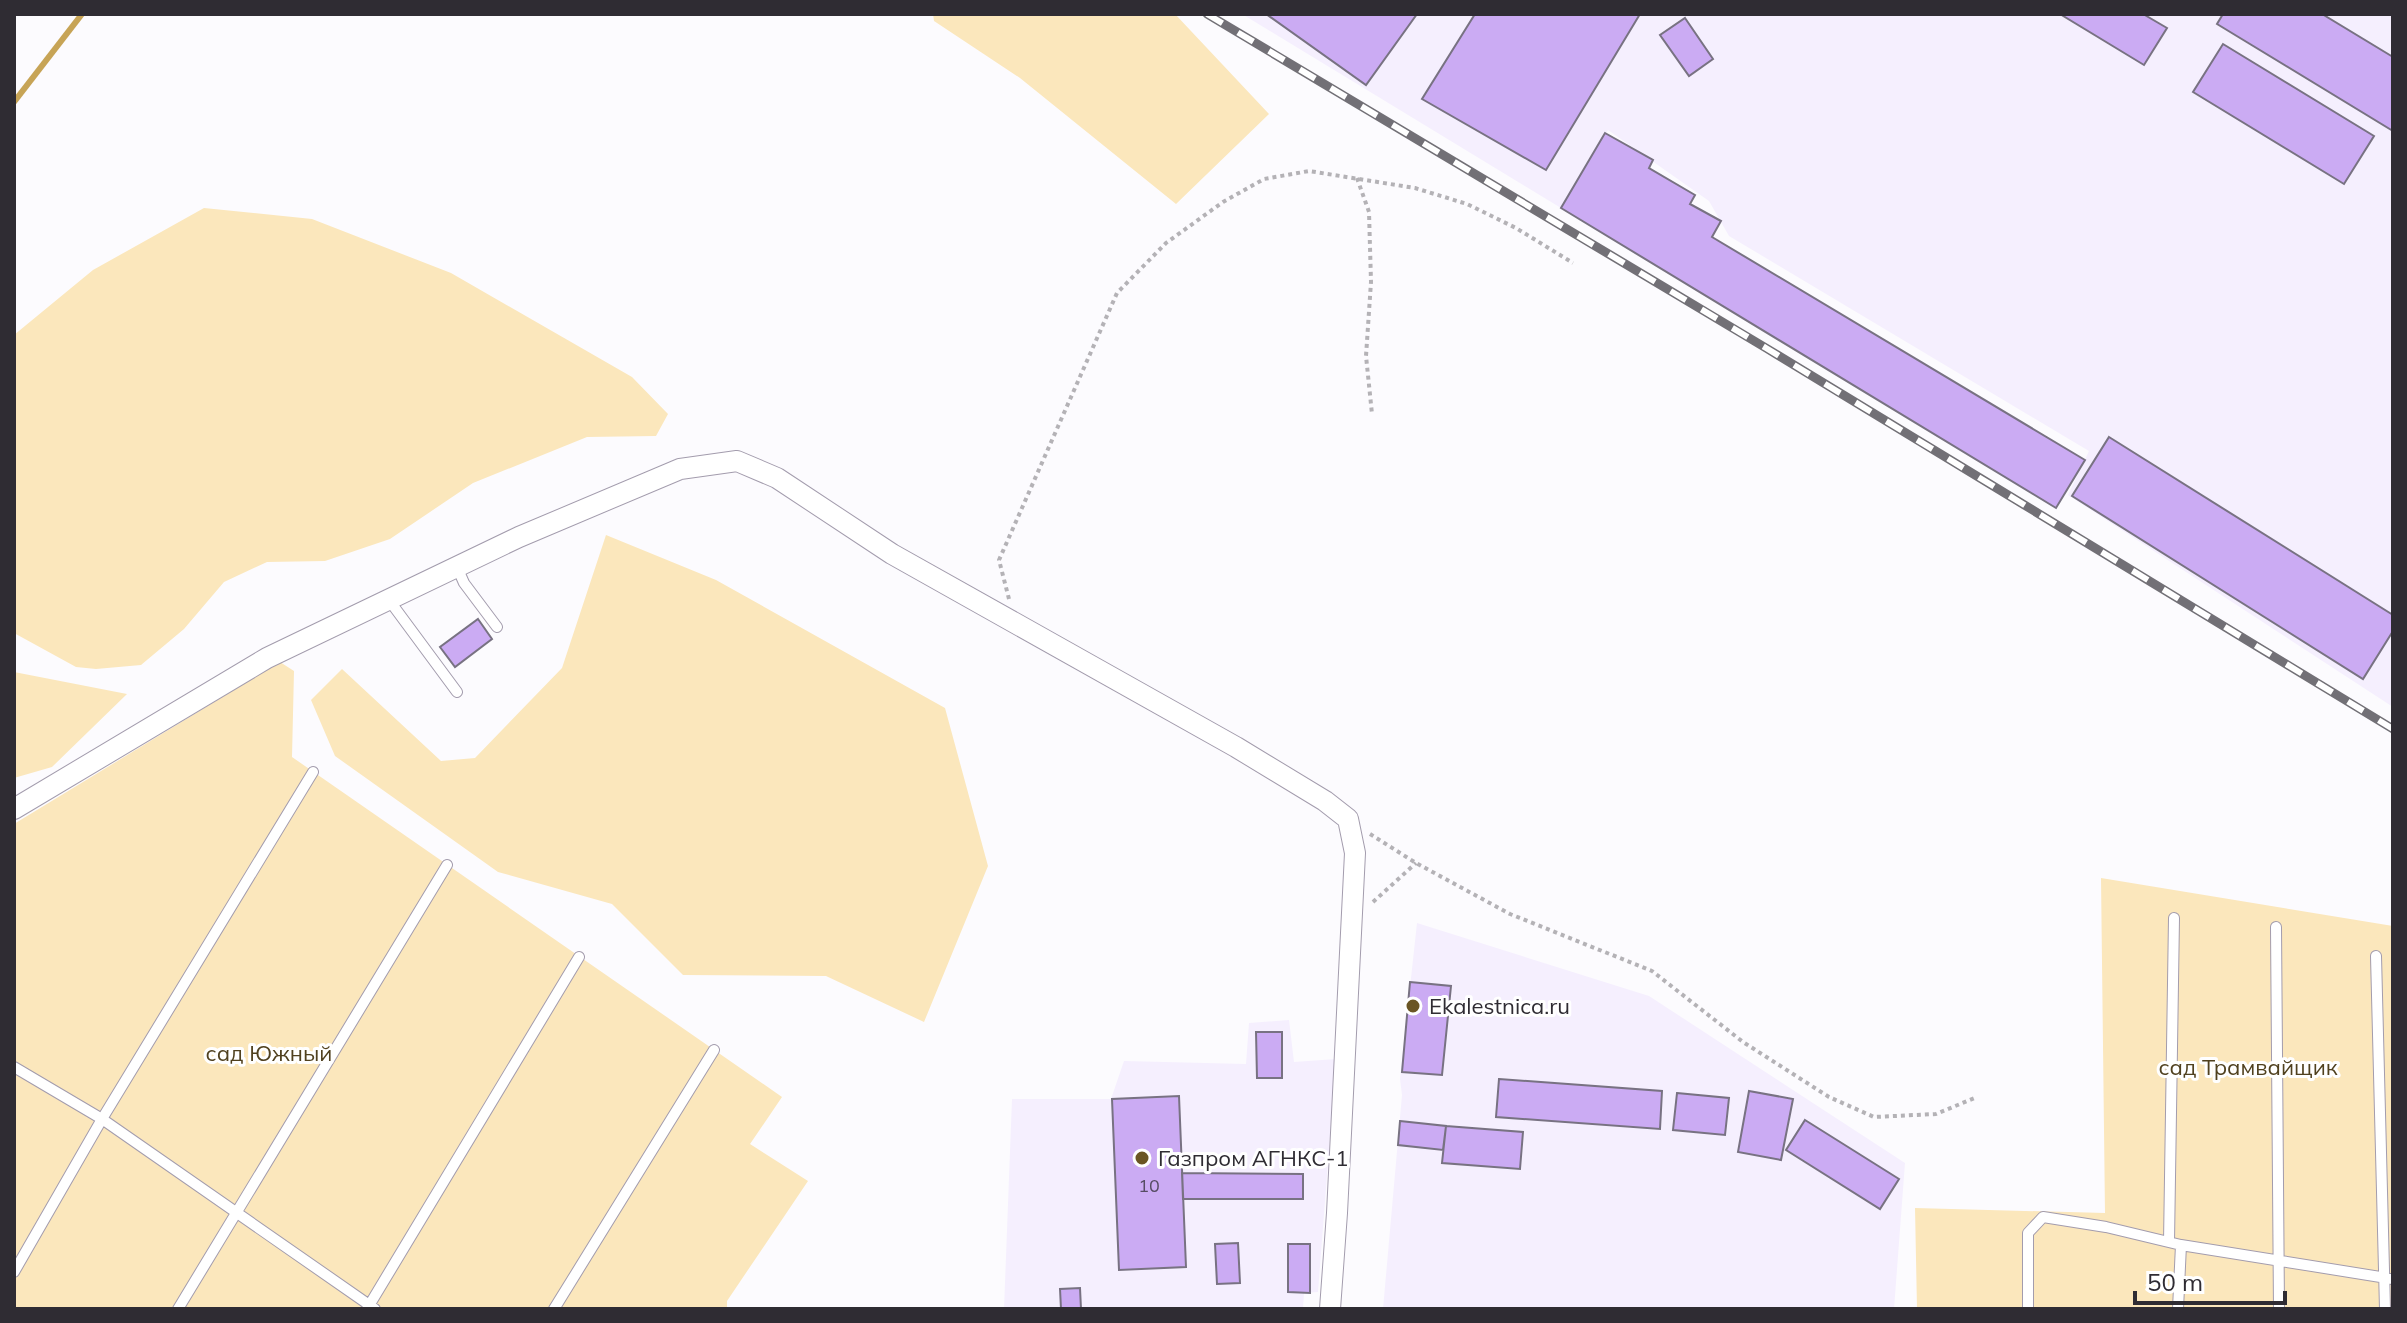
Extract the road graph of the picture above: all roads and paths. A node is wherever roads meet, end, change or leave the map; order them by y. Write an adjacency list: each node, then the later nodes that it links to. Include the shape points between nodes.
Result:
1 (1357, 178): 2 (path, via 1467,204); 3 (path, via 1369,212 1366,356); 6 (path, via 1309,171 1264,179 1166,243 1117,293 999,560)
2 (1573, 263)
3 (1372, 414)
4 (457, 567): 5 (street); 6 (street, via 680,469 737,461 777,478 892,554); 7 (lane)
5 (389, 600): 8 (lane); 10 (street, via 267,658)
6 (1016, 624): 11 (street, via 1236,747)
7 (497, 627)
8 (457, 692)
9 (313, 772): 22 (lane)
10 (14, 809)
11 (1348, 819): 12 (path); 15 (street, via 1355,853)
12 (1416, 863): 15 (path); 21 (path, via 1510,914 1652,971 1743,1042 1829,1097 1874,1117 1936,1114)
13 (447, 865): 23 (lane)
14 (2174, 918): 24 (lane)
15 (1352, 922): 31 (street)
16 (2276, 927): 25 (lane)
17 (2376, 956): 27 (lane)
18 (579, 957): 28 (lane)
19 (714, 1050): 30 (lane)
20 (14, 1067): 22 (lane)
21 (1977, 1097)
22 (102, 1119): 23 (lane); 26 (lane)
23 (236, 1212): 28 (lane); 29 (lane)
24 (2175, 1244): 25 (lane); 32 (lane, via 2043,1217 2028,1233); 33 (lane)
25 (2279, 1262): 27 (lane); 34 (lane)
26 (14, 1272)
27 (2389, 1279): 35 (lane)
28 (370, 1308)
29 (178, 1309)
30 (554, 1309)
31 (1330, 1309)
32 (2028, 1309)
33 (2178, 1309)
34 (2279, 1309)
35 (2385, 1309)

